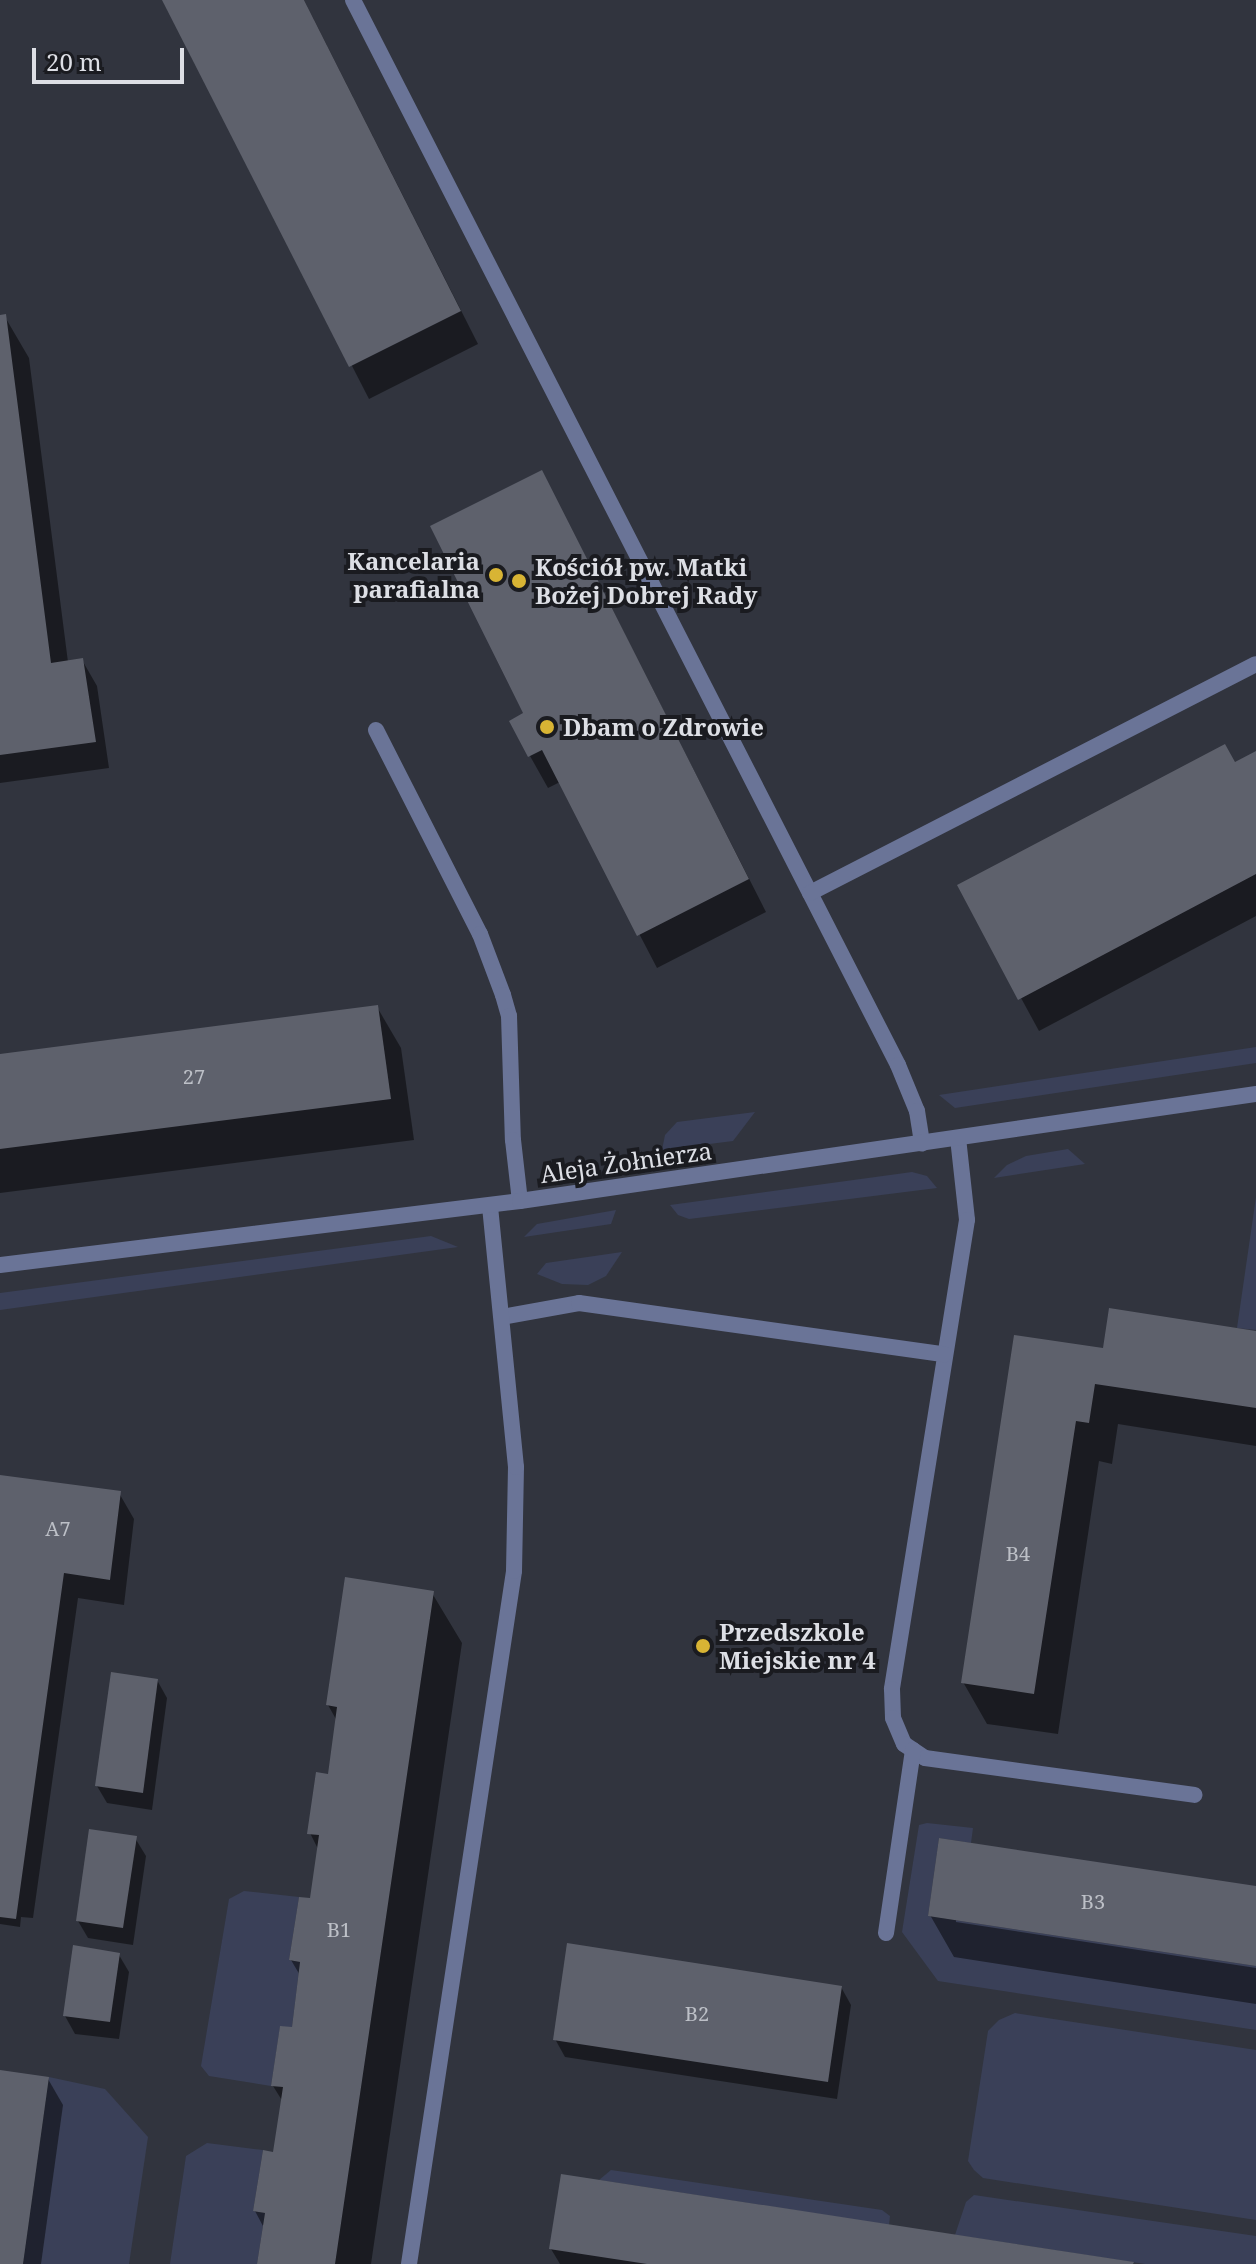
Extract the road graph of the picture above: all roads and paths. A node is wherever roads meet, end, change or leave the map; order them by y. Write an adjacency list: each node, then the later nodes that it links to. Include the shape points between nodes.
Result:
1 (353, 0): 4 (street)
2 (1256, 664): 4 (street)
3 (376, 730): 8 (street, via 480,934 503,995 509,1016)
4 (810, 893): 7 (street, via 898,1065 917,1111)
5 (1256, 1094): 6 (street, Aleja Żołnierza)
6 (958, 1138): 7 (street, Aleja Żołnierza); 12 (street, via 967,1220)
7 (922, 1144): 8 (street, Aleja Żołnierza)
8 (520, 1201): 9 (street, Aleja Żołnierza)
9 (490, 1205): 10 (street, Aleja Żołnierza); 11 (street)
10 (0, 1265)
11 (502, 1317): 12 (street, via 579,1303); 16 (street, via 516,1467 514,1571)
12 (944, 1354): 13 (street, via 892,1689 893,1718 904,1744)
13 (913, 1750): 14 (street, via 925,1758); 15 (street)
14 (1194, 1795)
15 (886, 1933)
16 (409, 2264)

